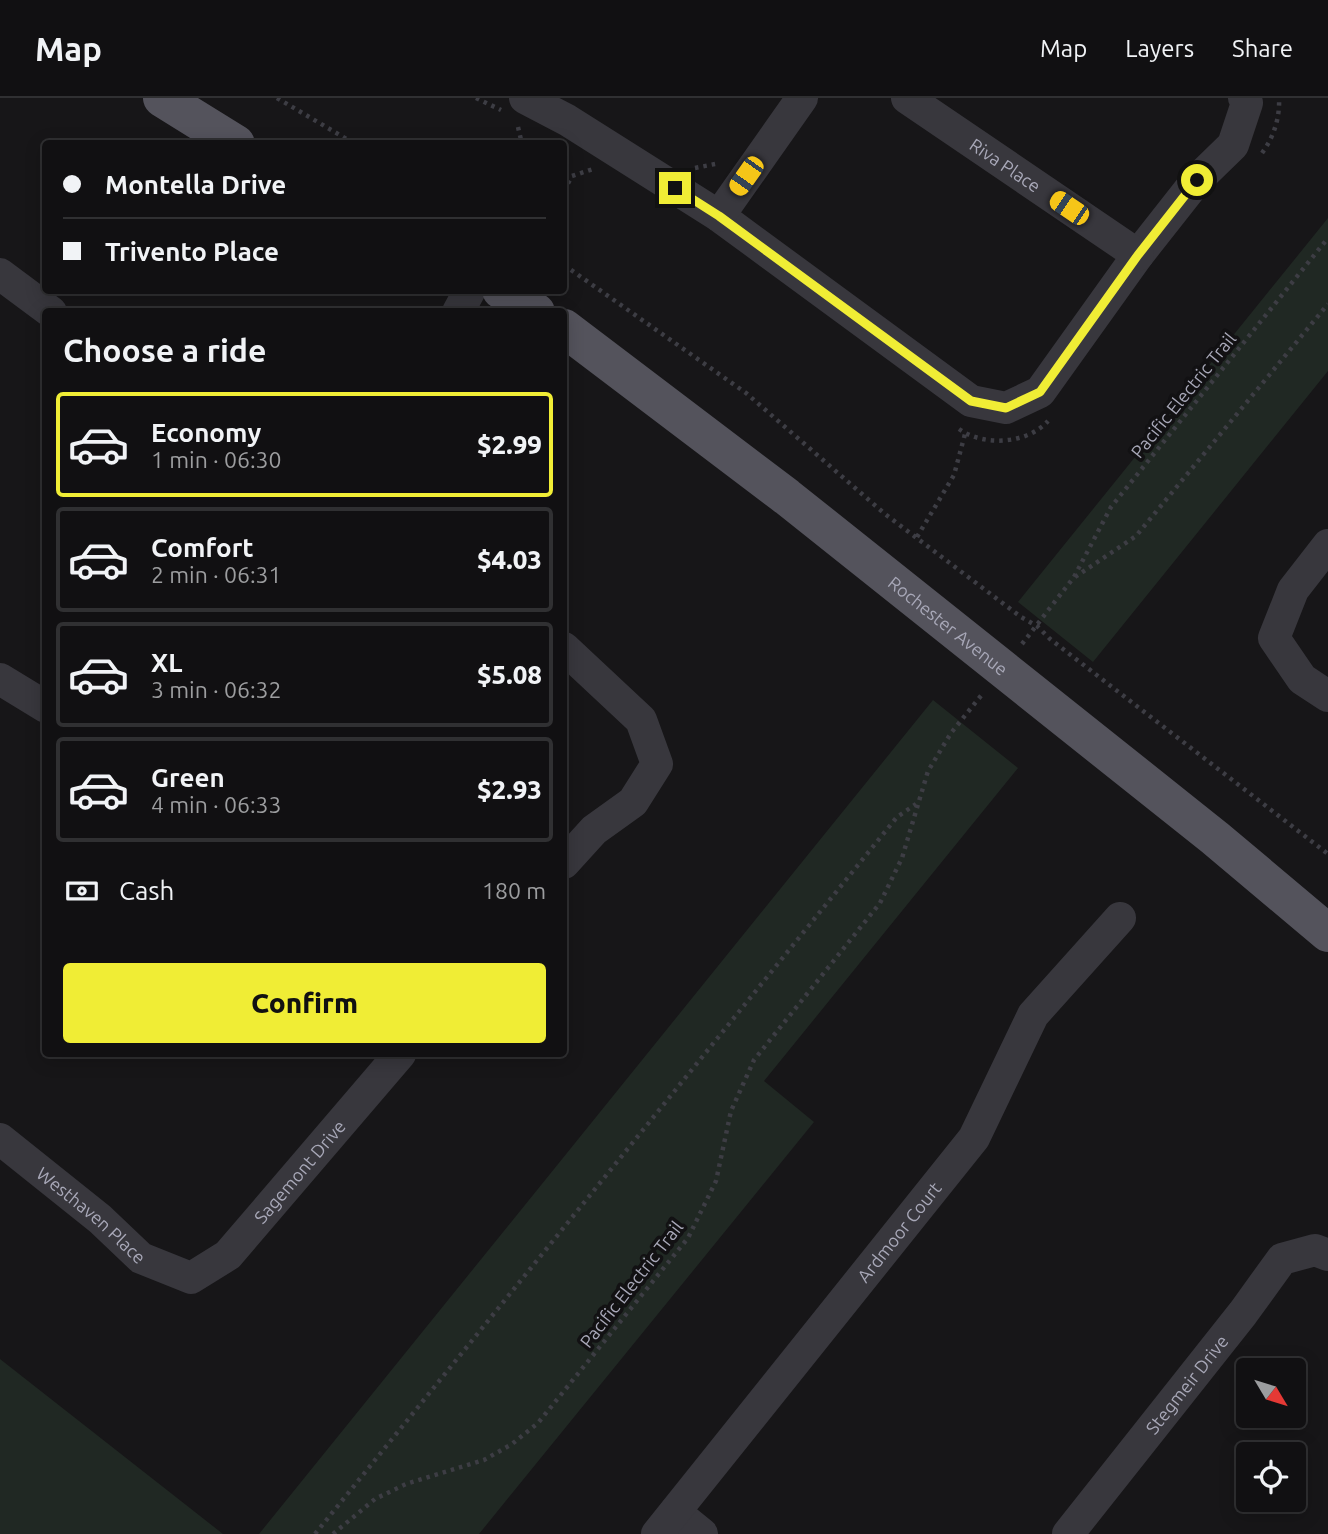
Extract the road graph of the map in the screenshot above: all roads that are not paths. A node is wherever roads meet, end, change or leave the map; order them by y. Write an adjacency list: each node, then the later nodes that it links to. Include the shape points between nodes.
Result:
1 (162, 98): 7 (main road)
2 (525, 98): 6 (street)
3 (802, 98): 8 (street)
4 (907, 98): 9 (street, Riva Place)
5 (1245, 101): 9 (street, via 1233,145 1197,180)
6 (561, 132): 8 (street)
7 (230, 140)
8 (719, 216): 9 (street, via 971,401 1006,408 1040,392)
9 (1138, 255)
10 (0, 274): 12 (street)
11 (507, 294): 13 (main road)
12 (46, 308)
13 (530, 308)
14 (567, 330): 22 (main road, Rochester Avenue, via 787,496)
15 (1328, 545): 18 (street, via 1293,590 1274,638 1302,679)
16 (567, 651): 20 (street, via 641,720 657,764 634,802 594,830)
17 (0, 679): 19 (street)
18 (1328, 696)
19 (42, 705)
20 (567, 860)
21 (1120, 918): 27 (street, Ardmoor Court, via 1032,1015 974,1138)
22 (1328, 933)
23 (397, 1057): 26 (street, Sagemont Drive, via 228,1255)
24 (0, 1139): 26 (street, Westhaven Place, via 141,1258)
25 (1321, 1252): 29 (street, Stegmeir Drive, via 1282,1259)
26 (191, 1278)
27 (666, 1523): 28 (street)
28 (702, 1534)
29 (1068, 1534)

